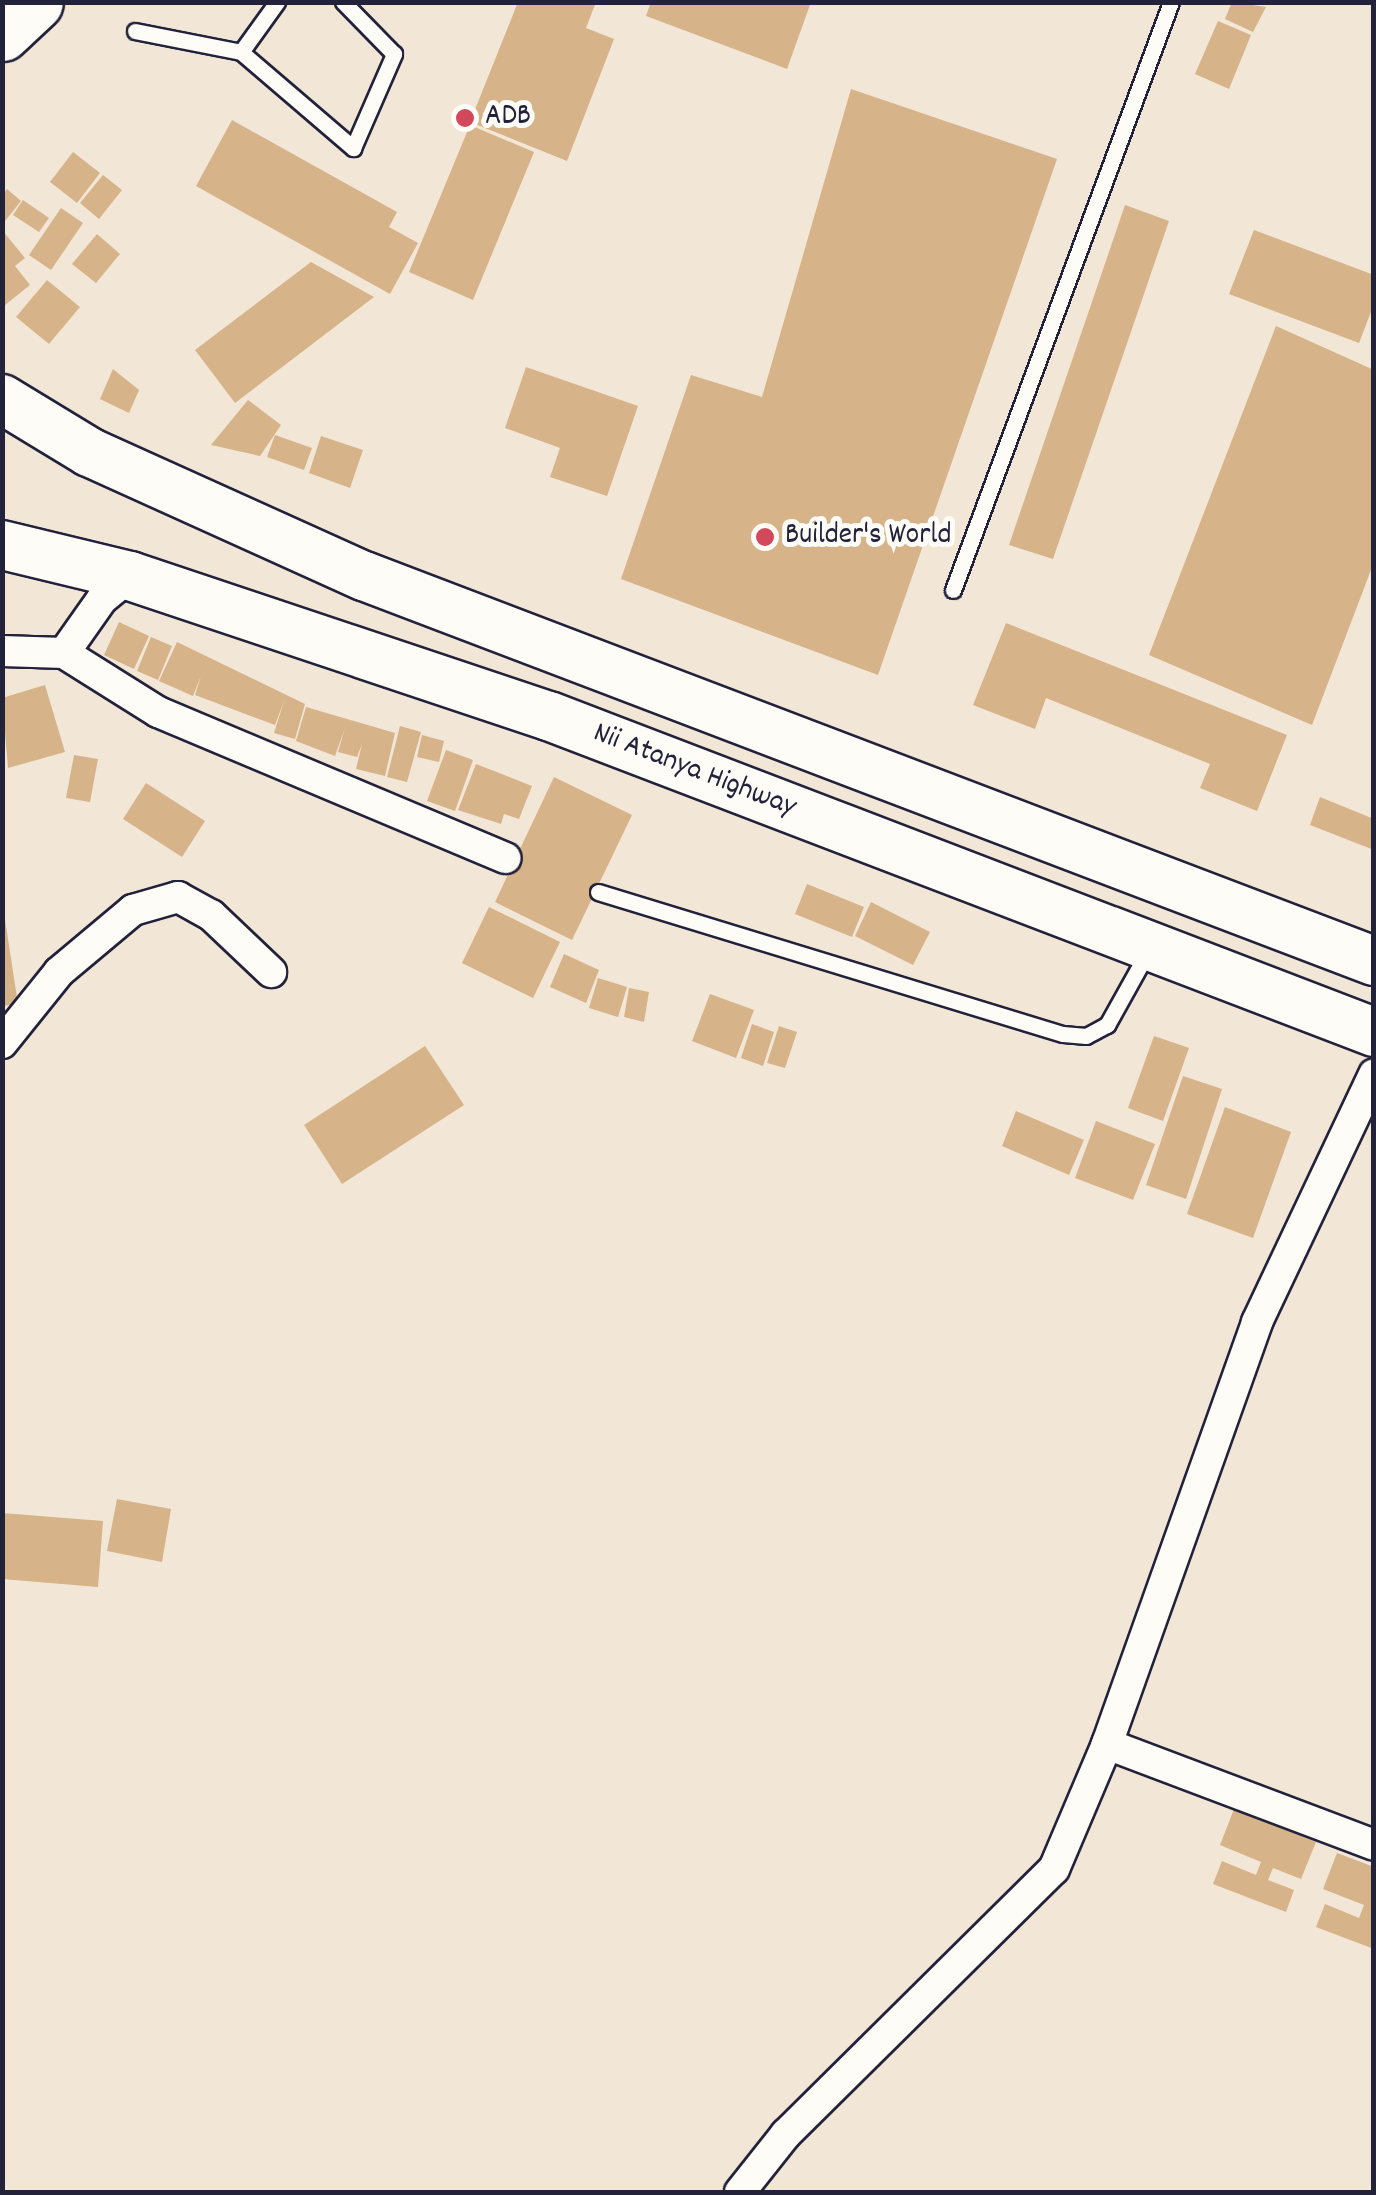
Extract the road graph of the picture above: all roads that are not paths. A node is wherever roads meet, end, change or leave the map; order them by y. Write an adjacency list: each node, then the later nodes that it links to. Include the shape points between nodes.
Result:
1 (35, 2): 6 (highway)
2 (277, 2): 7 (lane)
3 (343, 2): 7 (lane, via 394,54 353,148)
4 (1170, 2): 11 (lane)
5 (135, 31): 7 (lane)
6 (2, 32)
7 (241, 52)
8 (2, 399): 17 (main road, via 90,452 364,576)
9 (2, 545): 10 (main road, Nii Atanya Highway)
10 (130, 576): 13 (street, via 102,599); 16 (main road, Nii Atanya Highway, via 550,716)
11 (952, 590)
12 (2, 651): 13 (street)
13 (64, 652): 14 (street, via 158,712)
14 (506, 858)
15 (598, 892): 16 (lane, via 1063,1034 1086,1036 1108,1026)
16 (1150, 948): 19 (main road, Nii Atanya Highway)
17 (1374, 961)
18 (272, 972): 20 (street, via 211,915 178,896 133,910 59,972)
19 (1374, 1032)
20 (2, 1043)
21 (1374, 1074): 22 (street, via 1257,1322)
22 (1107, 1744): 23 (street); 24 (street, via 1054,1869 786,2134)
23 (1374, 1845)
24 (740, 2192)

